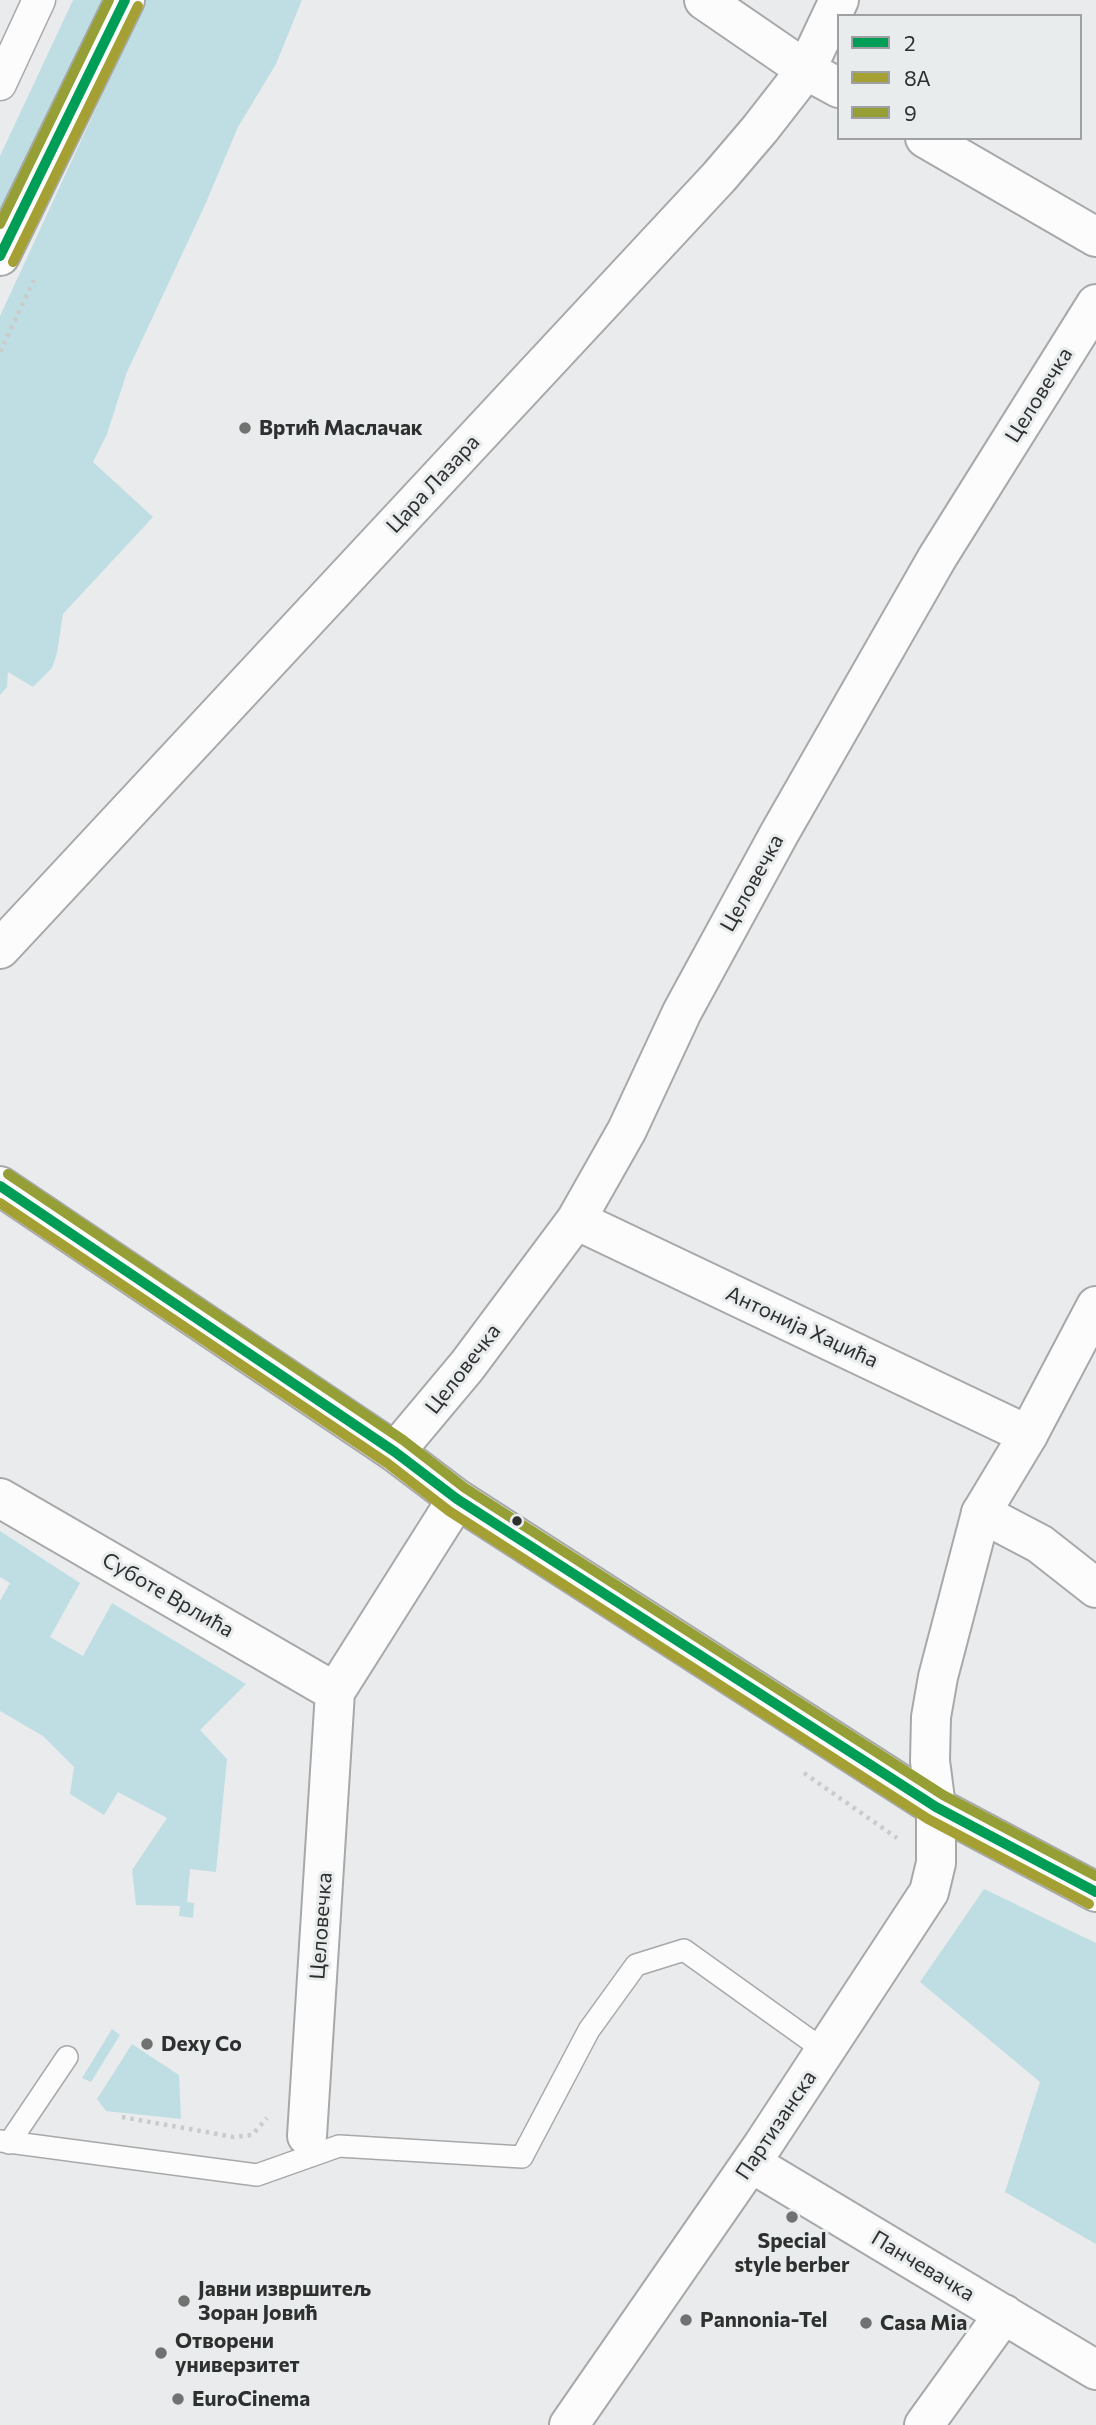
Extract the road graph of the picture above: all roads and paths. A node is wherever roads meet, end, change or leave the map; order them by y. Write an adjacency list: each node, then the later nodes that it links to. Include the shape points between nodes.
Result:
1 (39, 0): 6 (street)
2 (125, 0): 10 (street)
3 (704, 0): 5 (street)
4 (839, 0): 5 (street, Цара Лазара)
5 (806, 69): 7 (street); 12 (street, Цара Лазара, via 719,177)
6 (0, 84)
7 (837, 87)
8 (928, 140): 9 (street)
9 (1096, 237)
10 (0, 256)
11 (1096, 304): 14 (street, Целовечка, via 937,558 785,822)
12 (0, 949)
13 (0, 1186): 17 (street)
14 (576, 1220): 16 (street, Антонија Хаџића); 17 (street, Целовечка)
15 (1096, 1306): 16 (street, Партизанска)
16 (1028, 1435): 20 (street, Партизанска)
17 (396, 1452): 19 (street)
18 (0, 1497): 22 (street, Суботе Врлића)
19 (457, 1499): 22 (street, Целовечка); 23 (street)
20 (981, 1513): 21 (street, via 1040,1544); 23 (street, Партизанска, via 931,1717)
21 (1096, 1588)
22 (335, 1692): 30 (street, Целовечка)
23 (936, 1807): 24 (street); 25 (street, Партизанска, via 936,1863 929,1892)
24 (1096, 1892)
25 (825, 2051): 30 (lane, via 684,1950 636,1965 589,2030 522,2157); 31 (street, Партизанска)
26 (67, 2057): 29 (lane)
27 (272, 2110): 28 (path, via 252,2135 233,2137)
28 (122, 2117)
29 (4, 2142): 30 (lane, via 257,2175)
30 (305, 2147)
31 (751, 2162): 32 (street, Панчевачка); 34 (street, Партизанска)
32 (1004, 2314): 33 (street, Панчевачка); 35 (street)
33 (1096, 2370)
34 (569, 2425)
35 (924, 2425)

